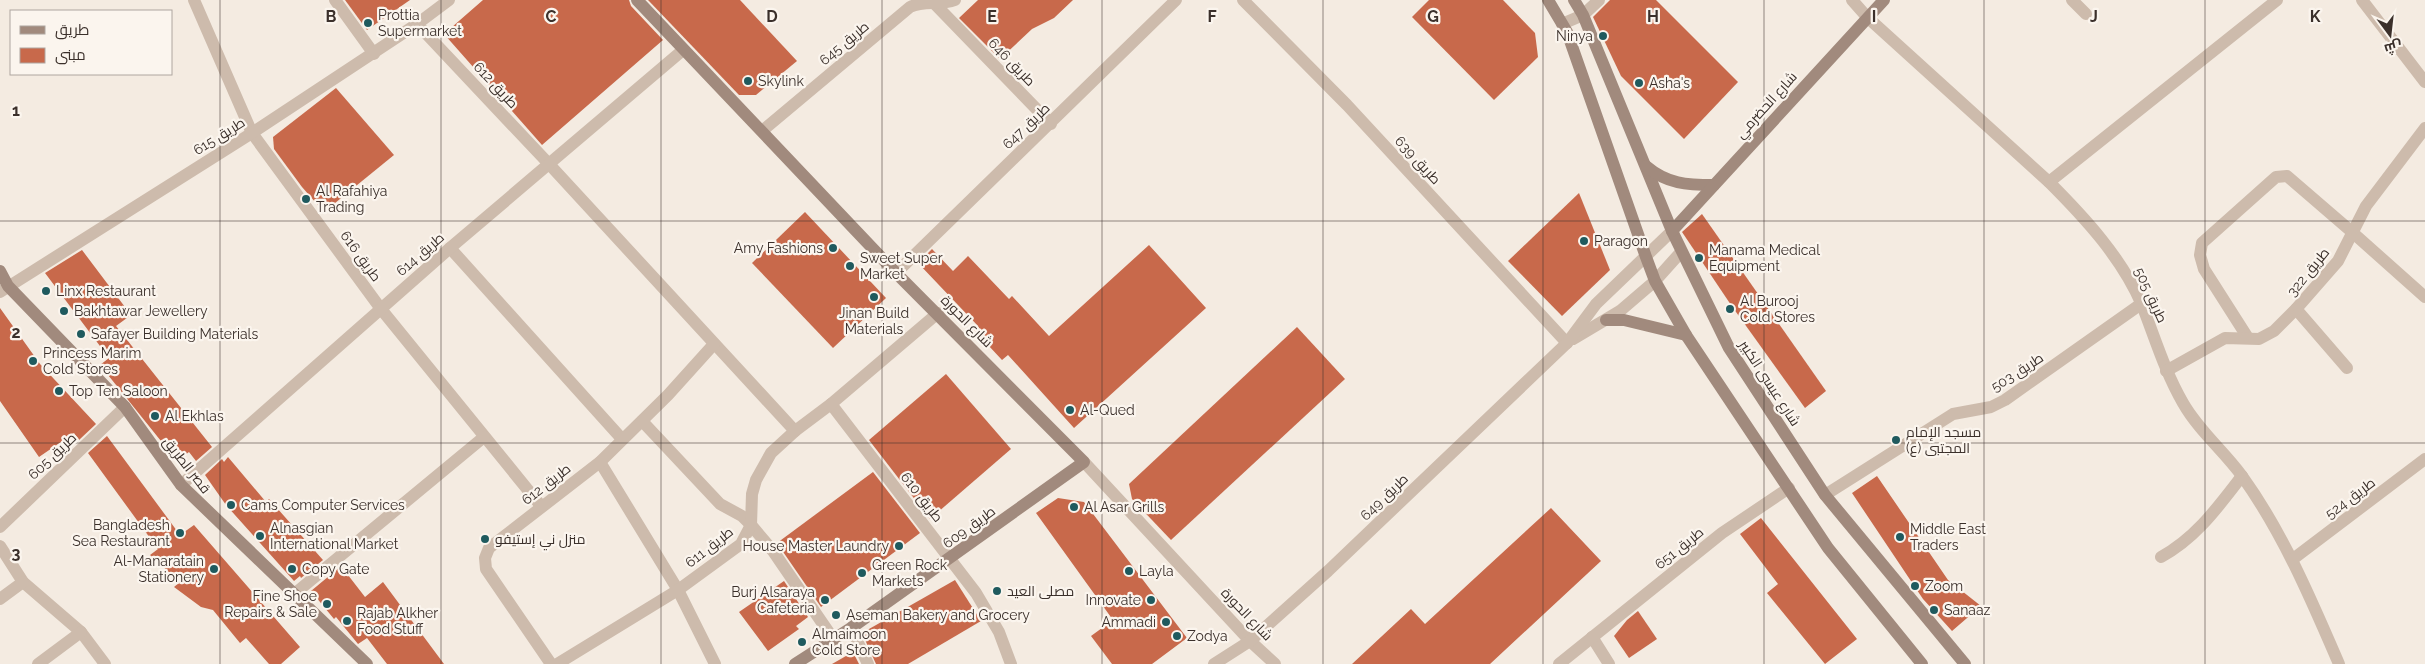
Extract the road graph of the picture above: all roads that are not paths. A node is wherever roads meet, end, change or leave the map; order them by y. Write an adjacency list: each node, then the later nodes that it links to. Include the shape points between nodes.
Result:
1 (194, 0): 28 (street, طريق 616)
2 (335, 0): 23 (street)
3 (449, 0): 20 (street, طريق 615)
4 (637, 0): 22 (street, شارع الحورة)
5 (955, 0): 16 (street, طريق 645)
6 (1176, 0): 25 (street, طريق 647)
7 (1243, 0): 50 (street, طريق 639, via 1347,105)
8 (1548, 0): 21 (street)
9 (1574, 0): 18 (street, شارع عيسى الكبير)
10 (1599, 0): 18 (street)
11 (1852, 0): 19 (street, طريق 505)
12 (1884, 0): 19 (street, شارع الحضرمي)
13 (2072, 0): 17 (street)
14 (2277, 0): 31 (street)
15 (2362, 0): 24 (street)
16 (932, 1): 25 (street, طريق 646); 27 (street, طريق 645, via 910,7)
17 (2086, 14)
18 (1583, 15): 21 (street); 30 (street, شارع عيسى الكبير)
19 (1867, 17): 31 (street, طريق 505); 32 (street, شارع الحضرمي)
20 (417, 24): 23 (street, طريق 615); 29 (street, طريق 612)
21 (1562, 24): 37 (street)
22 (683, 50): 27 (street, شارع الحورة); 29 (street, طريق 614)
23 (374, 54): 28 (street, طريق 615)
24 (2425, 82)
25 (1051, 124): 39 (street, طريق 647)
26 (2425, 128): 34 (street, طريق 322, via 2377,190)
27 (762, 131): 39 (street, شارع الحورة)
28 (252, 133): 41 (street, طريق 615); 44 (street, طريق 616)
29 (549, 164): 35 (street, طريق 614); 51 (street, طريق 612)
30 (1645, 165): 32 (street, via 1669,181 1683,185); 33 (street, شارع عيسى الكبير)
31 (2049, 182): 43 (street, طريق 505, via 2118,262)
32 (1714, 185): 33 (street, شارع الحضرمي)
33 (1672, 231): 36 (street, شارع عيسى الكبير); 37 (street, طريق 649)
34 (2352, 232): 42 (street); 45 (street, طريق 322, via 2338,260); 49 (street, via 2287,176 2281,176 2202,243 2200,255 2204,269)
35 (450, 248): 44 (street, طريق 614); 59 (street)
36 (1681, 252): 40 (street, طريق 649); 66 (street, شارع عيسى الكبير, via 1729,348)
37 (1646, 257): 40 (street); 50 (street, طريق 649, via 1596,304)
38 (0, 271): 41 (street, قصر الطريق)
39 (896, 273): 46 (street, شارع الحورة)
40 (1656, 281): 47 (street, طريق 649); 48 (street)
41 (4, 289): 55 (street, قصر الطريق)
42 (2425, 297)
43 (2141, 304): 53 (street, طريق 505); 66 (street, طريق 503, via 2005,400 1991,407 1953,414)
44 (381, 309): 58 (street, طريق 616); 64 (street, طريق 614)
45 (2296, 309): 49 (street, طريق 322, via 2267,336); 52 (street)
46 (938, 313): 54 (street, طريق 611); 62 (street, شارع الحورة)
47 (1606, 320): 48 (street, via 1632,321); 50 (street, طريق 649)
48 (1686, 335): 65 (street)
49 (2248, 338): 53 (street, طريق 322, via 2225,338)
50 (1566, 343): 82 (street, طريق 649, via 1328,571)
51 (714, 344): 56 (street, طريق 612); 57 (street, طريق 612)
52 (2347, 368)
53 (2166, 371): 63 (street, طريق 505, via 2198,426)
54 (831, 404): 57 (street, طريق 611); 72 (street, طريق 610)
55 (125, 407): 64 (street, قصر الطريق); 69 (street, طريق 605)
56 (642, 421): 59 (street, طريق 612); 68 (street, via 720,504 742,516)
57 (795, 431): 68 (street, طريق 611, via 771,454 756,480)
58 (484, 437): 67 (street, طريق 616); 76 (street)
59 (622, 439): 61 (street, طريق 612)
60 (2425, 459): 73 (street, طريق 524)
61 (600, 462): 67 (street, طريق 612); 75 (street)
62 (1084, 462): 72 (street, طريق 609); 82 (street, شارع الحورة)
63 (2242, 476): 71 (street, via 2209,520); 73 (street, طريق 505)
64 (181, 485): 76 (street, قصر الطريق)
65 (1789, 488): 80 (street, طريق 651, via 1722,533); 96 (street, via 1828,548)
66 (1825, 495): 97 (street, شارع عيسى الكبير)
67 (541, 506): 86 (street, طريق 612, via 490,548 485,558 486,569)
68 (751, 526): 75 (street, طريق 611, via 742,544); 81 (street, via 773,551)
69 (0, 527)
70 (0, 546): 74 (street)
71 (2161, 557)
72 (950, 558): 78 (street, طريق 609); 91 (street, طريق 610, via 988,612)
73 (2293, 560): 98 (street, طريق 505)
74 (23, 582): 77 (street); 79 (street)
75 (678, 590): 87 (street, طريق 611); 88 (street)
76 (293, 595): 85 (street, قصر الطريق)
77 (0, 599)
78 (851, 628): 81 (street, طريق 609); 90 (street)
79 (82, 632): 83 (street); 84 (street)
80 (1592, 637): 94 (street, طريق 651); 95 (street)
81 (834, 640): 89 (street, طريق 609)
82 (1250, 641): 92 (street, طريق 649); 93 (street, شارع الحورة)
83 (38, 664)
84 (105, 664)
85 (367, 664)
86 (551, 664)
87 (557, 664)
88 (715, 664)
89 (795, 664)
90 (868, 664)
91 (1011, 664)
92 (1214, 664)
93 (1275, 664)
94 (1559, 664)
95 (1609, 664)
96 (1922, 664)
97 (1965, 664)
98 (2339, 664)

